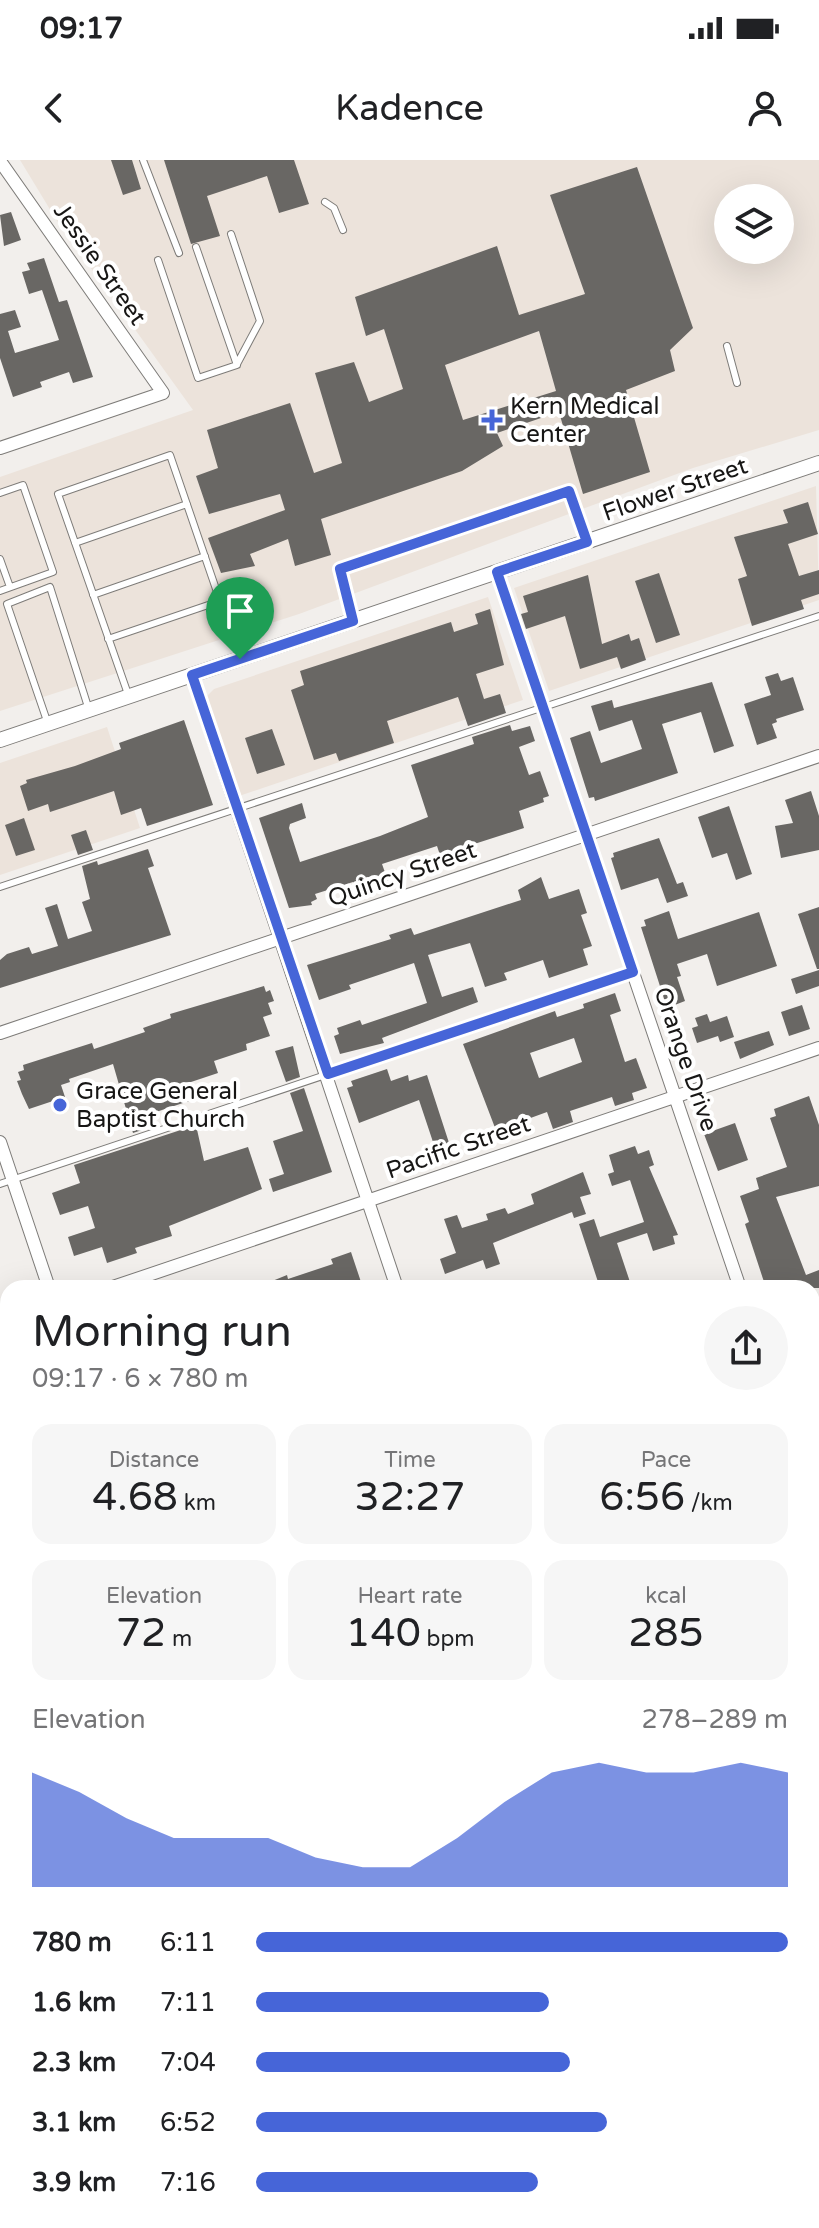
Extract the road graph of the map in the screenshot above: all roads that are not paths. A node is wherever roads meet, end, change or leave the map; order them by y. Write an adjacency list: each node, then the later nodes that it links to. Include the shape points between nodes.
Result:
1 (143, 160): 8 (lane)
2 (0, 161): 3 (street, Jessie Street)
3 (5, 177): 13 (street, Jessie Street, via 163,393)
4 (325, 202): 5 (lane, via 334,208)
5 (343, 230)
6 (231, 234): 11 (lane, via 260,321)
7 (196, 247): 11 (lane)
8 (179, 253)
9 (158, 260): 11 (lane, via 198,378)
10 (727, 346): 12 (lane)
11 (237, 365)
12 (737, 383)
13 (0, 448)
14 (819, 463): 17 (street, Flower Street)
15 (0, 493): 22 (lane, via 23,485 53,572)
16 (187, 504): 18 (lane); 18 (lane, via 170,455 58,494); 19 (lane)
17 (587, 542): 21 (street, Flower Street); 27 (lane, via 569,491 554,496 340,569)
18 (75, 543): 24 (lane)
19 (205, 556): 24 (lane); 25 (lane)
20 (0, 559): 22 (lane)
21 (497, 572): 27 (street, Flower Street); 32 (street, Orange Drive)
22 (10, 587): 23 (lane)
23 (0, 591)
24 (93, 595): 28 (lane)
25 (220, 601): 28 (lane); 29 (lane)
26 (819, 616): 32 (lane)
27 (353, 621): 29 (street, Flower Street)
28 (108, 639): 31 (lane)
29 (240, 659): 30 (street, Flower Street)
30 (192, 675): 31 (street, Flower Street); 37 (street)
31 (129, 697): 33 (street, Flower Street)
32 (543, 709): 37 (lane); 38 (street, Orange Drive)
33 (89, 710): 34 (street, Flower Street); 34 (lane, via 50,587 7,604)
34 (48, 724): 35 (street, Flower Street)
35 (0, 740)
36 (819, 756): 38 (street, Quincy Street)
37 (238, 811): 39 (lane); 40 (street)
38 (586, 835): 40 (street, Quincy Street); 41 (street, Orange Drive)
39 (0, 887)
40 (281, 938): 42 (street, Quincy Street); 44 (street)
41 (633, 972): 44 (lane); 45 (street, Orange Drive)
42 (0, 1033)
43 (819, 1048): 45 (street, Pacific Street)
44 (328, 1074): 47 (lane); 48 (street)
45 (675, 1097): 48 (street, Pacific Street); 52 (street, Orange Drive)
46 (0, 1142): 47 (street)
47 (6, 1182): 49 (street)
48 (370, 1200): 50 (street, Pacific Street); 51 (street)
49 (46, 1280)
50 (134, 1280)
51 (395, 1280)
52 (737, 1280)

